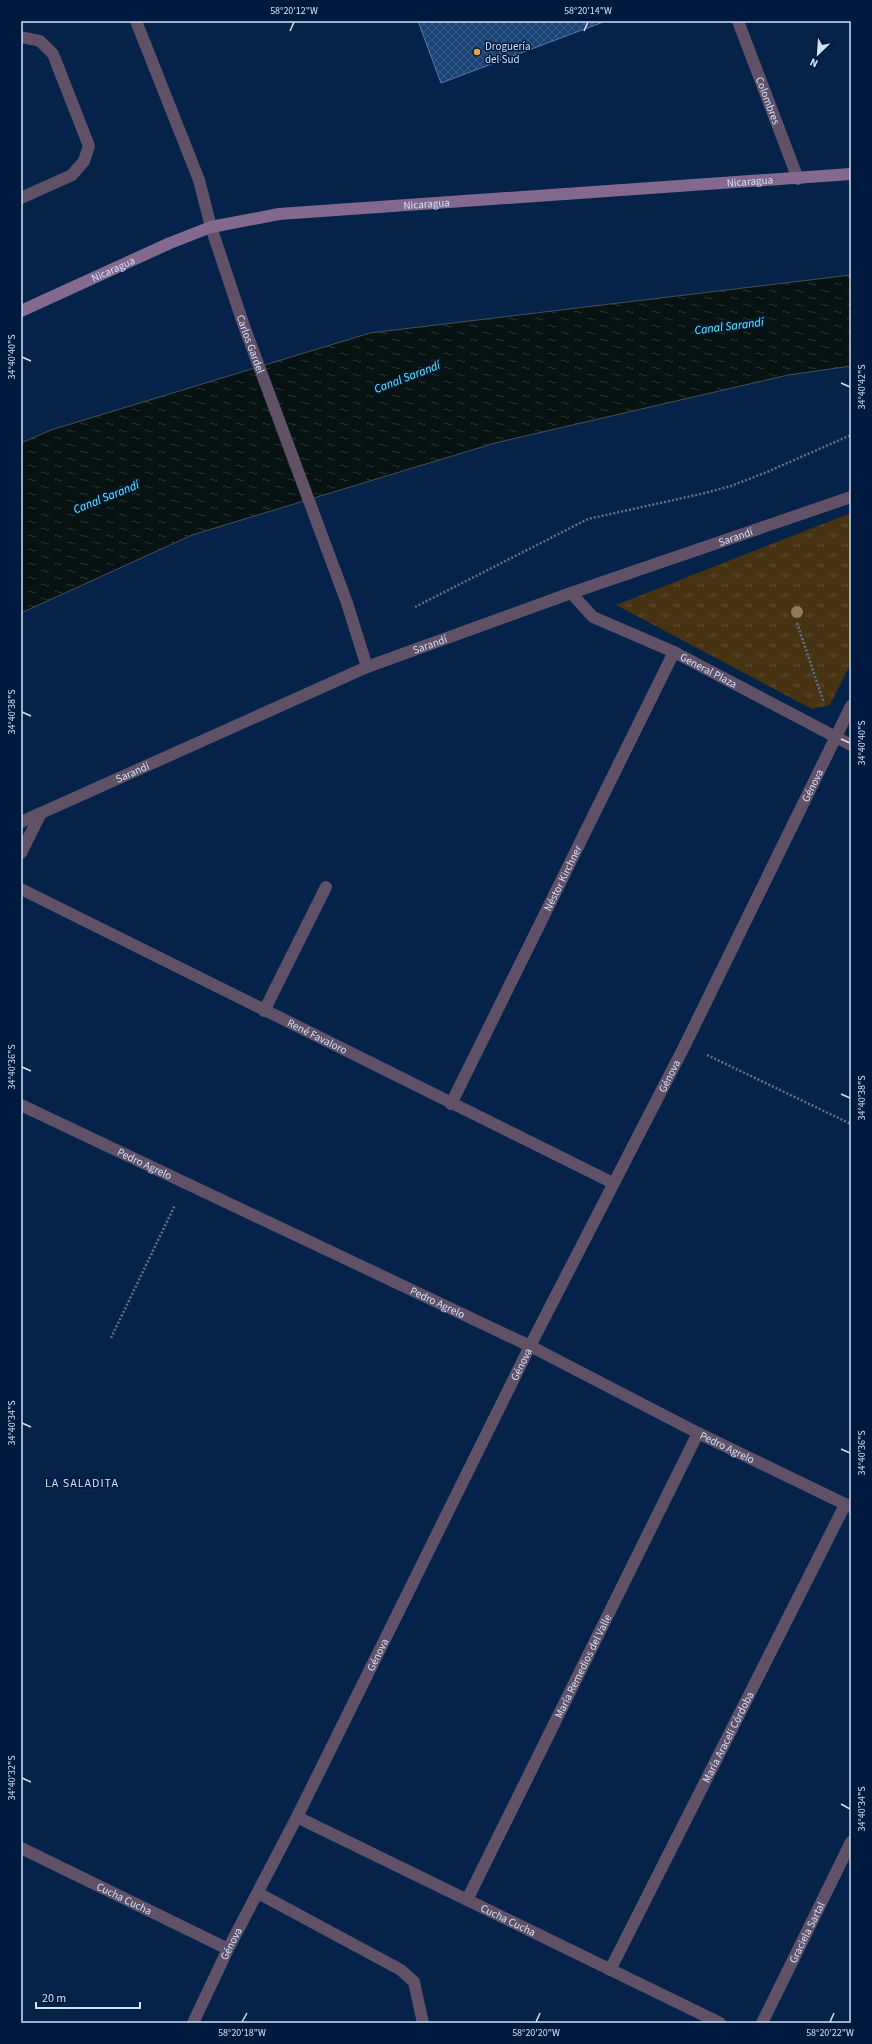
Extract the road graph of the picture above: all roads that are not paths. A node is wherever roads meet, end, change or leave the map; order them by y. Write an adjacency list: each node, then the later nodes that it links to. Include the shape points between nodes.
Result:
1 (136, 21): 7 (street, Carlos Gardel, via 199,180)
2 (738, 21): 5 (street, Colombres)
3 (21, 37): 6 (street, via 40,41 53,54 89,146 84,161 72,175)
4 (851, 174): 5 (main road, Nicaragua)
5 (798, 179): 7 (main road, Nicaragua, via 280,214)
6 (21, 198)
7 (211, 226): 8 (main road, Nicaragua); 12 (street, Carlos Gardel, via 244,326 347,603)
8 (21, 311)
9 (851, 497): 10 (street, Sarandí)
10 (571, 593): 11 (street, General Plaza, via 593,617); 12 (street, Sarandí)
11 (674, 652): 14 (street, General Plaza); 22 (street, Néstor Kirchner)
12 (367, 667): 16 (street, Sarandí)
13 (851, 706): 14 (street, Génova)
14 (836, 737): 15 (street, General Plaza); 24 (street, Génova, via 685,1045)
15 (851, 745)
16 (41, 813): 17 (street, Sarandí); 18 (street)
17 (21, 822)
18 (21, 853)
19 (326, 887): 21 (street)
20 (21, 889): 21 (street, René Favaloro)
21 (264, 1010): 22 (street, René Favaloro)
22 (451, 1104): 24 (street, René Favaloro)
23 (21, 1105): 25 (street, Pedro Agrelo)
24 (613, 1183): 25 (street, Génova)
25 (530, 1346): 26 (street, Pedro Agrelo); 28 (street, Génova)
26 (698, 1433): 27 (street, Pedro Agrelo); 32 (street, María Remedios del Valle)
27 (848, 1506): 34 (street, María Araceli Córdoba)
28 (296, 1817): 31 (street, Génova); 32 (street, Cucha Cucha)
29 (851, 1842): 38 (street, Graciela Sartal)
30 (21, 1848): 33 (street, Cucha Cucha)
31 (258, 1893): 33 (street, Génova); 36 (street, via 401,1970 414,1982)
32 (467, 1900): 34 (street, Cucha Cucha)
33 (228, 1949): 35 (street, Génova)
34 (610, 1970): 37 (street, Cucha Cucha)
35 (193, 2023)
36 (423, 2023)
37 (720, 2023)
38 (762, 2023)

